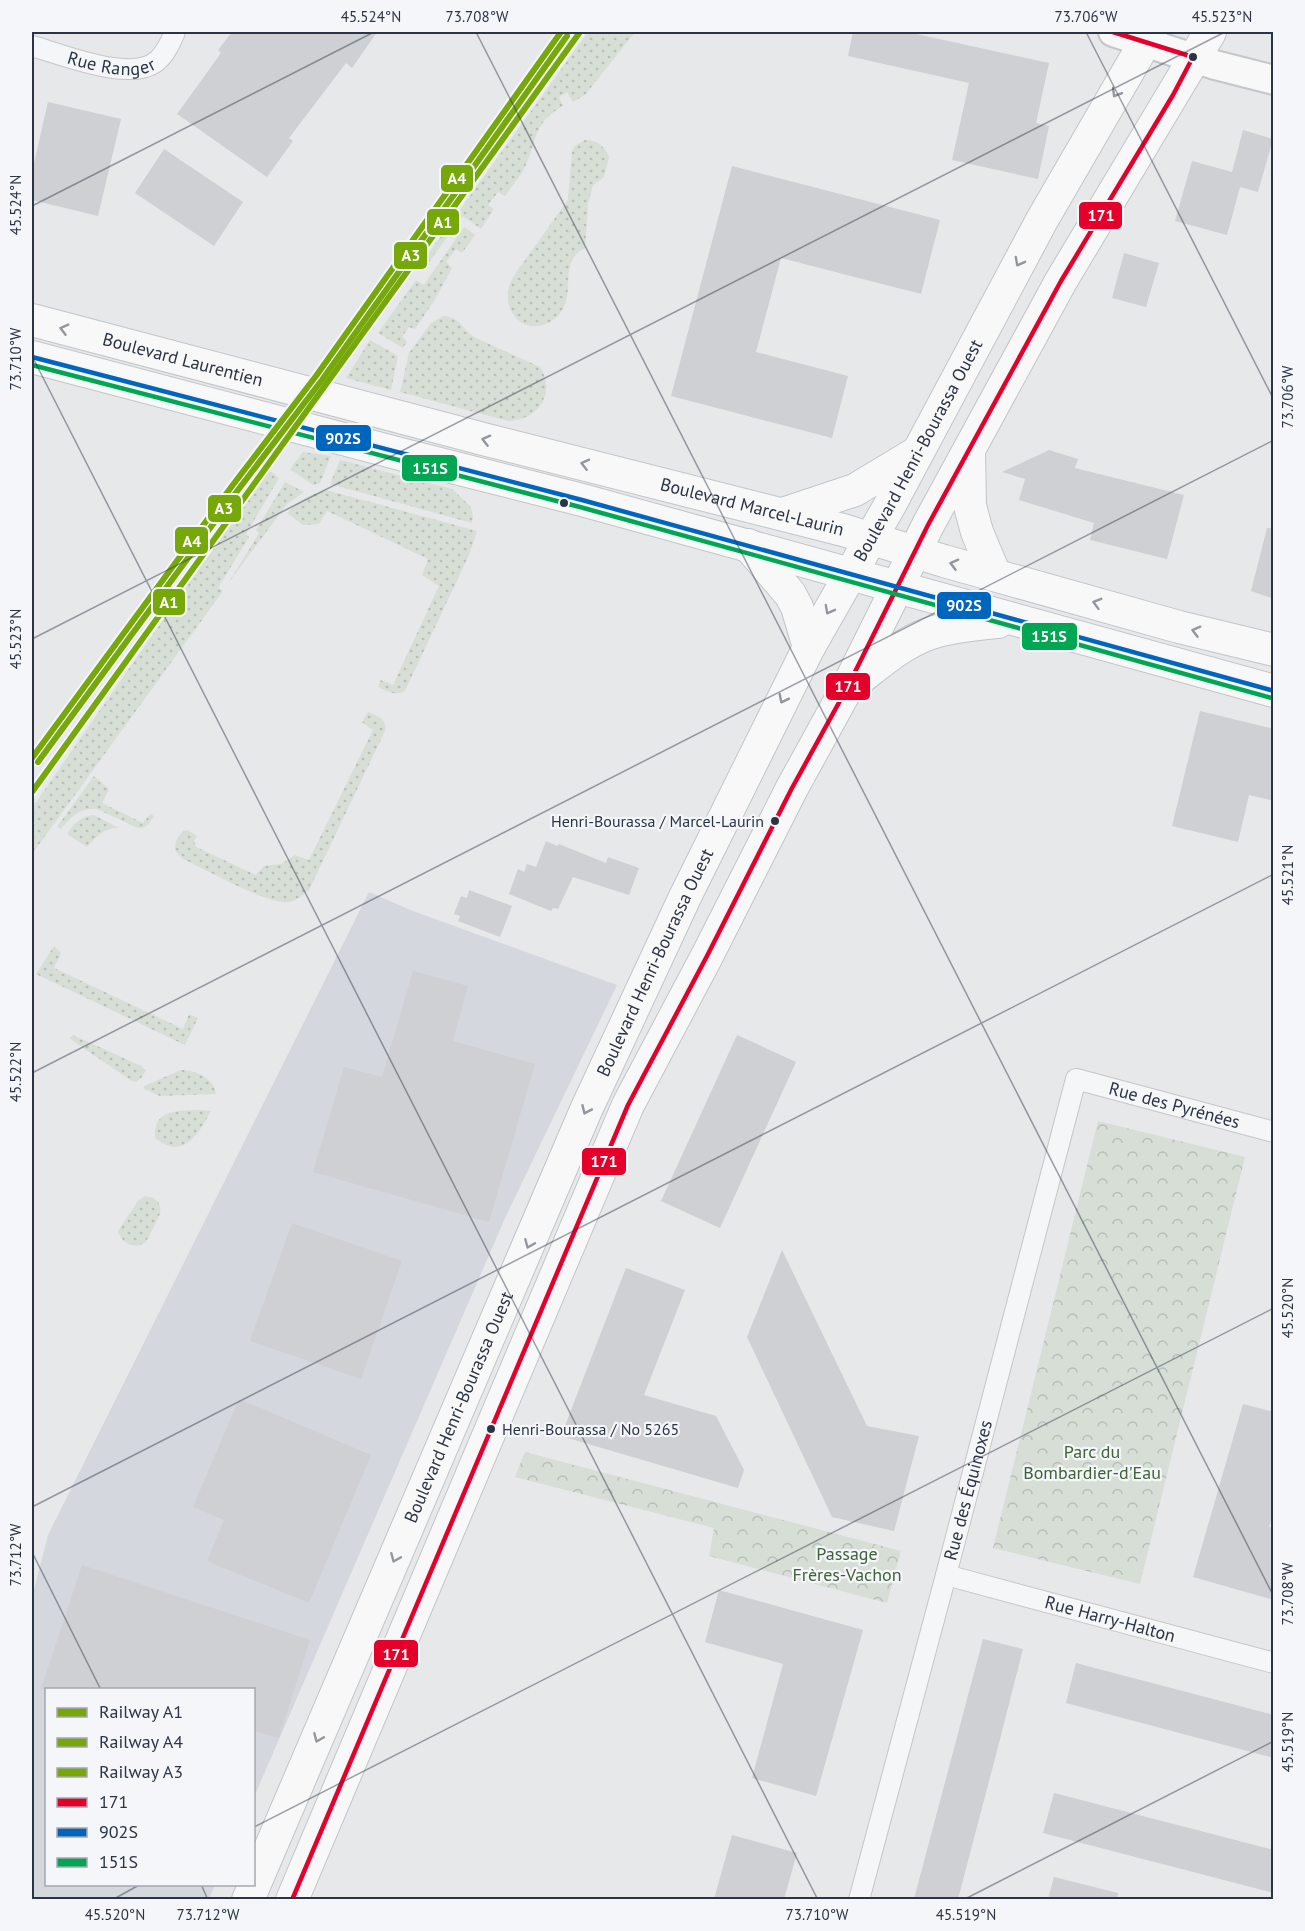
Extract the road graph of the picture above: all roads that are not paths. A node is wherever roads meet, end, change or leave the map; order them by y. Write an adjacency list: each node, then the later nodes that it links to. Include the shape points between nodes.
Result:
1 (175, 32): 5 (street, Rue Ranger, via 158,61 139,70 118,70)
2 (1113, 32): 4 (street)
3 (1210, 32): 6 (main road, Boulevard Henri-Bourassa Ouest)
4 (1148, 37): 6 (street); 13 (main road, Boulevard Henri-Bourassa Ouest, one-way to 13, via 1036,231)
5 (32, 46)
6 (1193, 57): 7 (street); 12 (main road, Boulevard Henri-Bourassa Ouest, via 1061,281)
7 (1274, 80)
8 (32, 320): 10 (main road, Boulevard Laurentien, one-way to 8)
9 (32, 357): 11 (main road, Boulevard Laurentien)
10 (333, 400): 14 (main road, Boulevard Marcel-Laurin, one-way to 10)
11 (317, 431): 16 (main road, Boulevard Marcel-Laurin)
12 (969, 450): 17 (main road, Boulevard Henri-Bourassa Ouest); 19 (main road, via 970,506)
13 (918, 452): 14 (main road, via 855,490); 15 (main road, Boulevard Henri-Bourassa Ouest)
14 (783, 514): 15 (main road, Boulevard Marcel-Laurin)
15 (871, 538): 17 (main road, Boulevard Marcel-Laurin); 18 (main road, Boulevard Henri-Bourassa Ouest)
16 (748, 545): 18 (main road, Boulevard Marcel-Laurin); 22 (main road, via 790,594)
17 (914, 551): 19 (main road, Boulevard Marcel-Laurin, one-way to 17); 20 (main road, Boulevard Henri-Bourassa Ouest)
18 (850, 574): 20 (main road, Boulevard Marcel-Laurin); 22 (main road, Boulevard Henri-Bourassa Ouest, one-way to 22)
19 (995, 574): 23 (main road, Boulevard Marcel-Laurin, one-way to 19)
20 (897, 587): 21 (main road, Boulevard Marcel-Laurin); 24 (main road, Boulevard Henri-Bourassa Ouest)
21 (1011, 620): 24 (main road, via 950,628 923,636); 25 (main road, Boulevard Marcel-Laurin)
22 (809, 647): 30 (main road, Boulevard Henri-Bourassa Ouest, one-way to 30, via 680,906 603,1072)
23 (1274, 650)
24 (847, 688): 31 (main road, Boulevard Henri-Bourassa Ouest, via 628,1105)
25 (1274, 691)
26 (1076, 1079): 27 (street, Rue des Pyrénées); 28 (street, Rue des Équinoxes)
27 (1274, 1132)
28 (946, 1575): 29 (street, Rue Harry-Halton); 32 (street, Rue des Équinoxes)
29 (1274, 1663)
30 (255, 1883)
31 (292, 1899)
32 (859, 1899)

